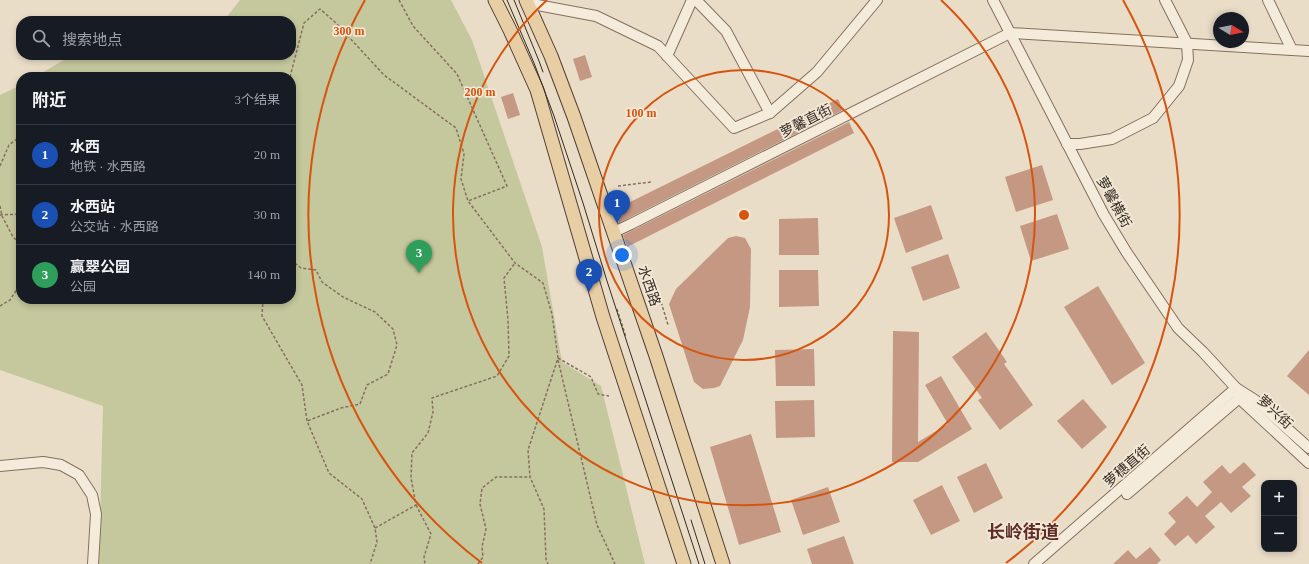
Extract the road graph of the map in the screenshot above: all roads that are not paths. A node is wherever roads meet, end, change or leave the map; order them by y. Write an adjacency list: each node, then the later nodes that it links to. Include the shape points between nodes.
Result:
1 (495, 0): 22 (main road, via 536,90 603,317)
2 (692, 0): 13 (street)
3 (696, 0): 14 (street, via 726,31)
4 (877, 0): 14 (street, via 818,72)
5 (993, 0): 9 (street, 萝馨横街)
6 (1165, 0): 10 (street)
7 (1268, 0): 11 (street)
8 (526, 2): 13 (street, via 596,16 658,46); 16 (main road, 水西路, via 561,82)
9 (1010, 33): 10 (street); 15 (street, 萝馨横街); 16 (street, 萝馨直街)
10 (1187, 44): 11 (street); 15 (street, via 1188,60 1179,86 1153,118 1112,139)
11 (1292, 50): 12 (street)
12 (1309, 51)
13 (667, 56): 14 (street, via 734,128)
14 (770, 113)
15 (1067, 144): 17 (street, 萝馨横街, via 1115,234 1161,304 1178,328)
16 (614, 232): 23 (main road, 水西路)
17 (1240, 394): 18 (street, 萝兴街, via 1255,400); 19 (street, 萝兴街); 24 (street, 萝穗直街); 25 (street, 萝穗直街)
18 (1309, 448)
19 (1309, 463)
20 (0, 466): 21 (street, via 43,462 61,465 79,476 92,495 96,514)
21 (93, 564)
22 (684, 564)
23 (723, 564)
24 (1034, 564)
25 (1045, 564)

